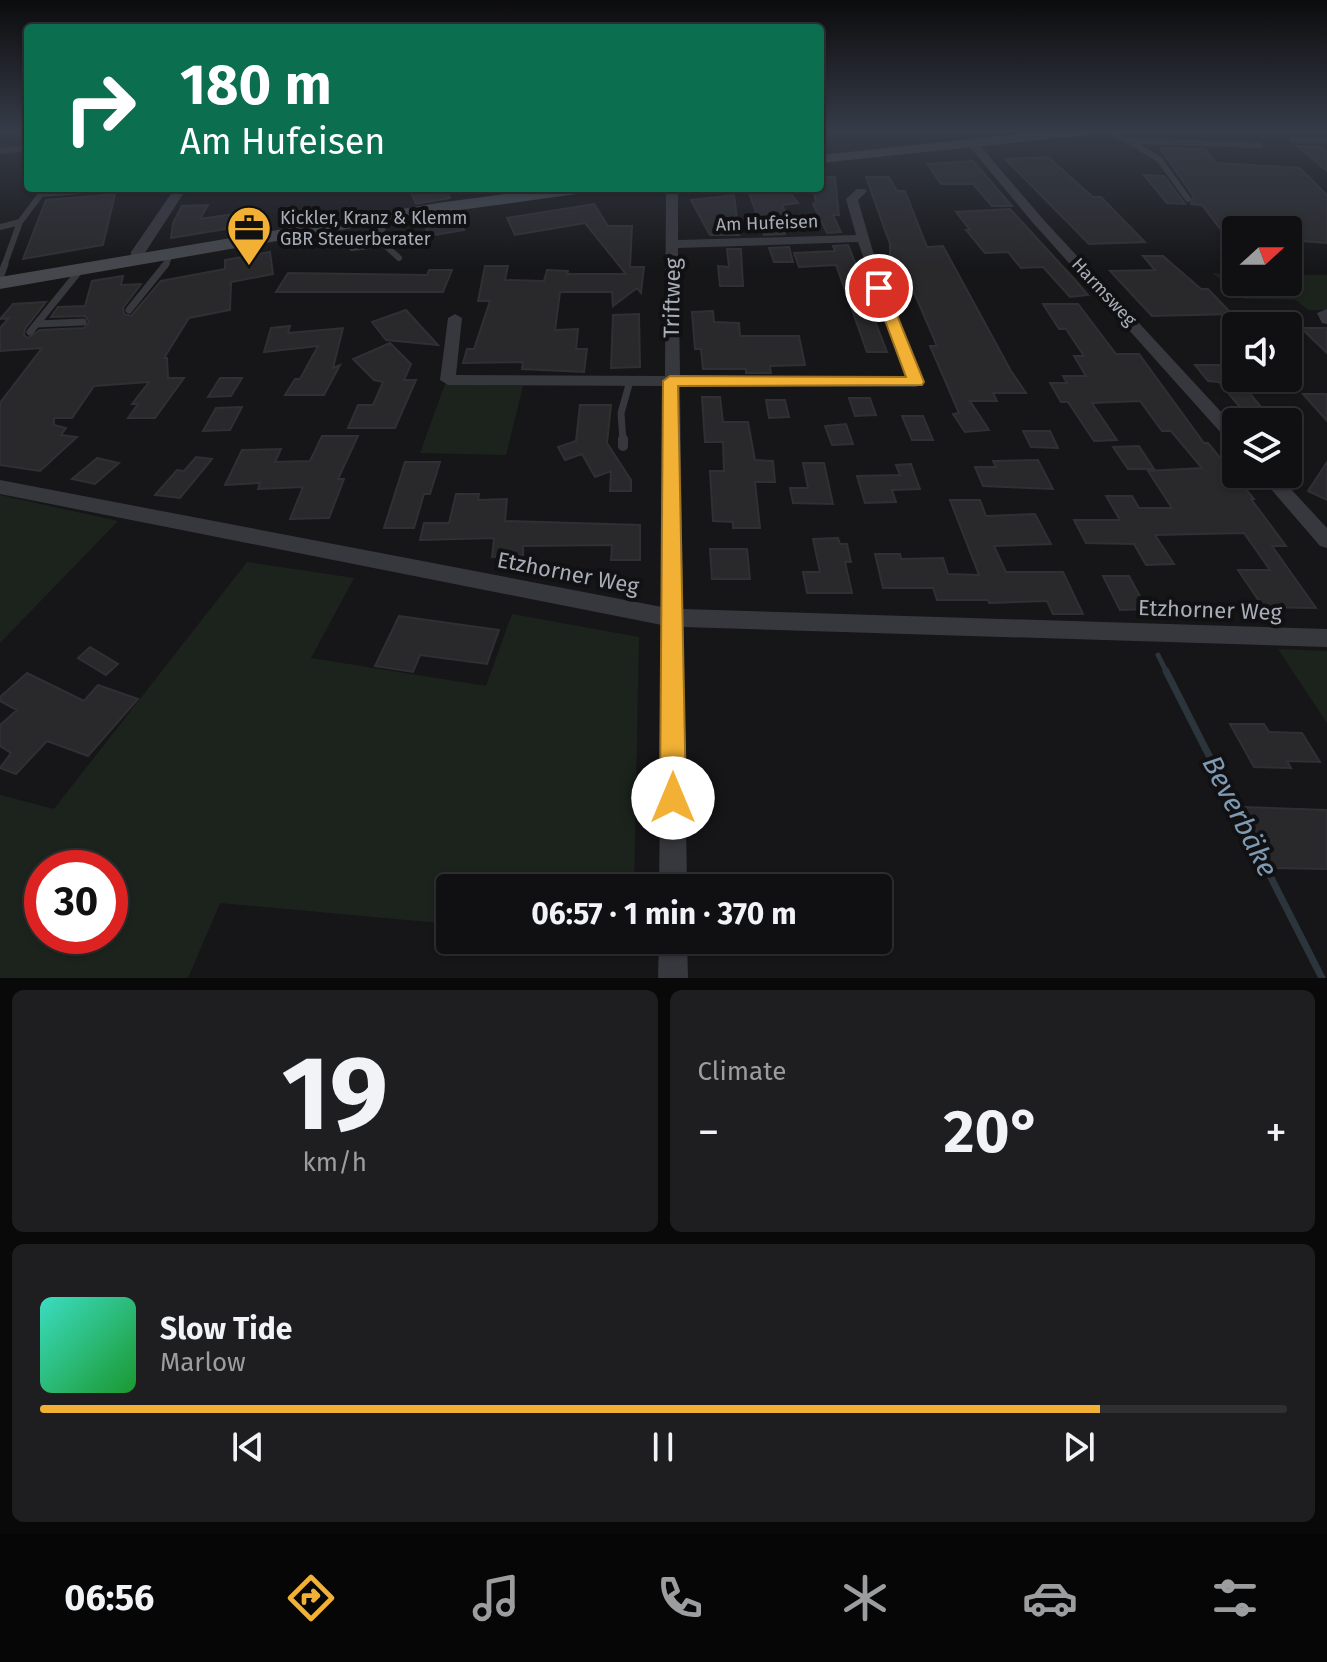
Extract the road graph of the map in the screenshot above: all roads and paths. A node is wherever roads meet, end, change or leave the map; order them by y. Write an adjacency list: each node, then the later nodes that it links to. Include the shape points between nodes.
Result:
1 (1001, 177): 29 (street, Harmsweg)
2 (1172, 177): 8 (lane)
3 (861, 191): 12 (street, via 852,199)
4 (47, 192): 9 (lane)
5 (176, 192): 17 (street)
6 (560, 192): 10 (street)
7 (672, 192): 14 (street, Triftweg)
8 (1188, 199)
9 (20, 222): 11 (lane); 19 (lane)
10 (380, 222): 13 (lane); 13 (lane, via 352,248); 15 (street)
11 (0, 227)
12 (862, 238): 14 (street, Am Hufeisen); 28 (street, via 916,382)
13 (386, 244): 16 (lane)
14 (674, 244): 28 (street, Triftweg)
15 (171, 253): 17 (street); 20 (lane)
16 (399, 258)
17 (135, 259): 18 (street)
18 (81, 269): 19 (street); 25 (lane)
19 (0, 281)
20 (129, 310)
21 (1327, 313): 23 (street)
22 (455, 318): 27 (street, via 448,380)
23 (1327, 320)
24 (83, 322): 25 (lane)
25 (37, 324): 26 (lane)
26 (30, 332)
27 (630, 381): 28 (street); 30 (lane, via 621,413)
28 (670, 381): 34 (street, Triftweg)
29 (1222, 424)
30 (623, 446)
31 (0, 487): 34 (street, Etzhorner Weg)
32 (1280, 488): 33 (street)
33 (1327, 541)
34 (673, 618): 35 (street, Etzhorner Weg); 36 (street, Triftweg)
35 (1327, 638)
36 (673, 874)
37 (673, 954): 38 (street)
38 (673, 978)

